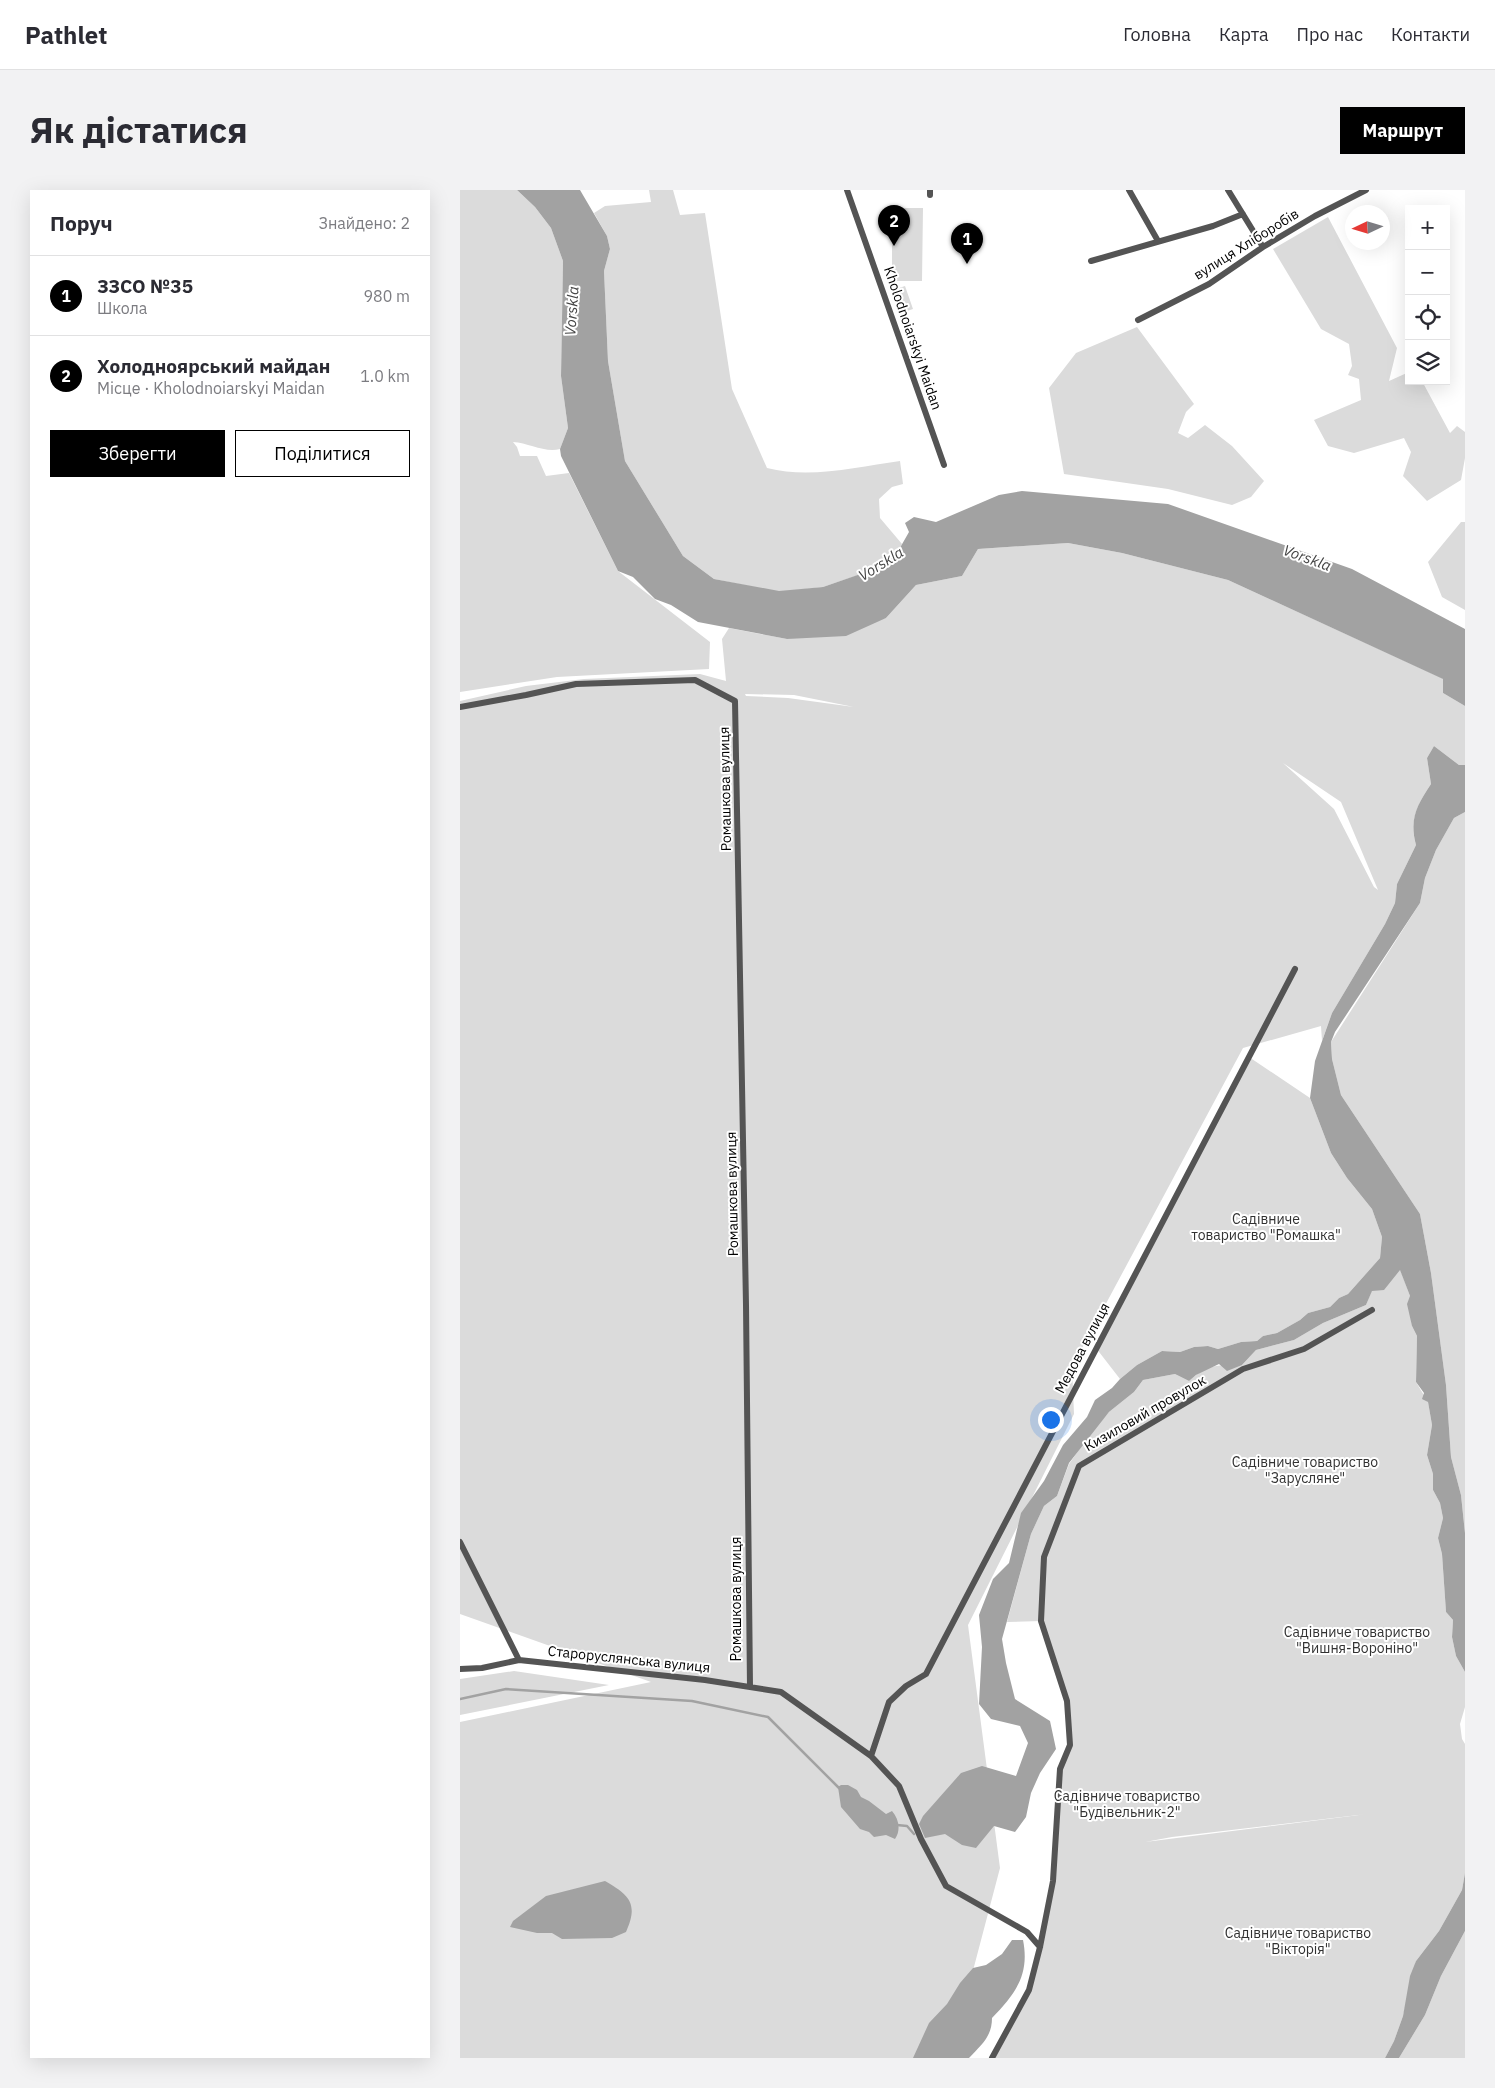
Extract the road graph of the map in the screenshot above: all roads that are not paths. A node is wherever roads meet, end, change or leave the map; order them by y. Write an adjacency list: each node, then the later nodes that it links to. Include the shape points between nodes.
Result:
1 (848, 190): 10 (street, Kholodnoiarskyi Maidan)
2 (1129, 190): 6 (street)
3 (1228, 190): 5 (street)
4 (1366, 190): 7 (street, вулиця Хліборобів)
5 (1243, 214): 6 (street); 7 (street)
6 (1158, 241): 8 (street)
7 (1262, 247): 9 (street, вулиця Хліборобів, via 1209,284)
8 (1091, 261)
9 (1138, 320)
10 (944, 465)
11 (460, 707): 17 (street, Ромашкова вулиця, via 576,684 695,680 735,701)
12 (1295, 969): 18 (street, Медова вулиця, via 926,1674 889,1702)
13 (1372, 1310): 19 (street, Кизиловий провулок, via 1304,1350 1243,1369 1079,1466 1044,1557 1041,1621 1067,1700 1070,1745 1060,1770 1054,1881)
14 (460, 1542): 15 (street)
15 (518, 1660): 16 (street, Староруслянська вулиця); 17 (street, Староруслянська вулиця)
16 (460, 1669)
17 (750, 1687): 18 (street, Староруслянська вулиця, via 781,1692)
18 (871, 1756): 19 (street, Староруслянська вулиця, via 899,1786 921,1839 946,1886 1026,1932)
19 (1040, 1947): 20 (street, Кизиловий провулок, via 1029,1990)
20 (992, 2058)

